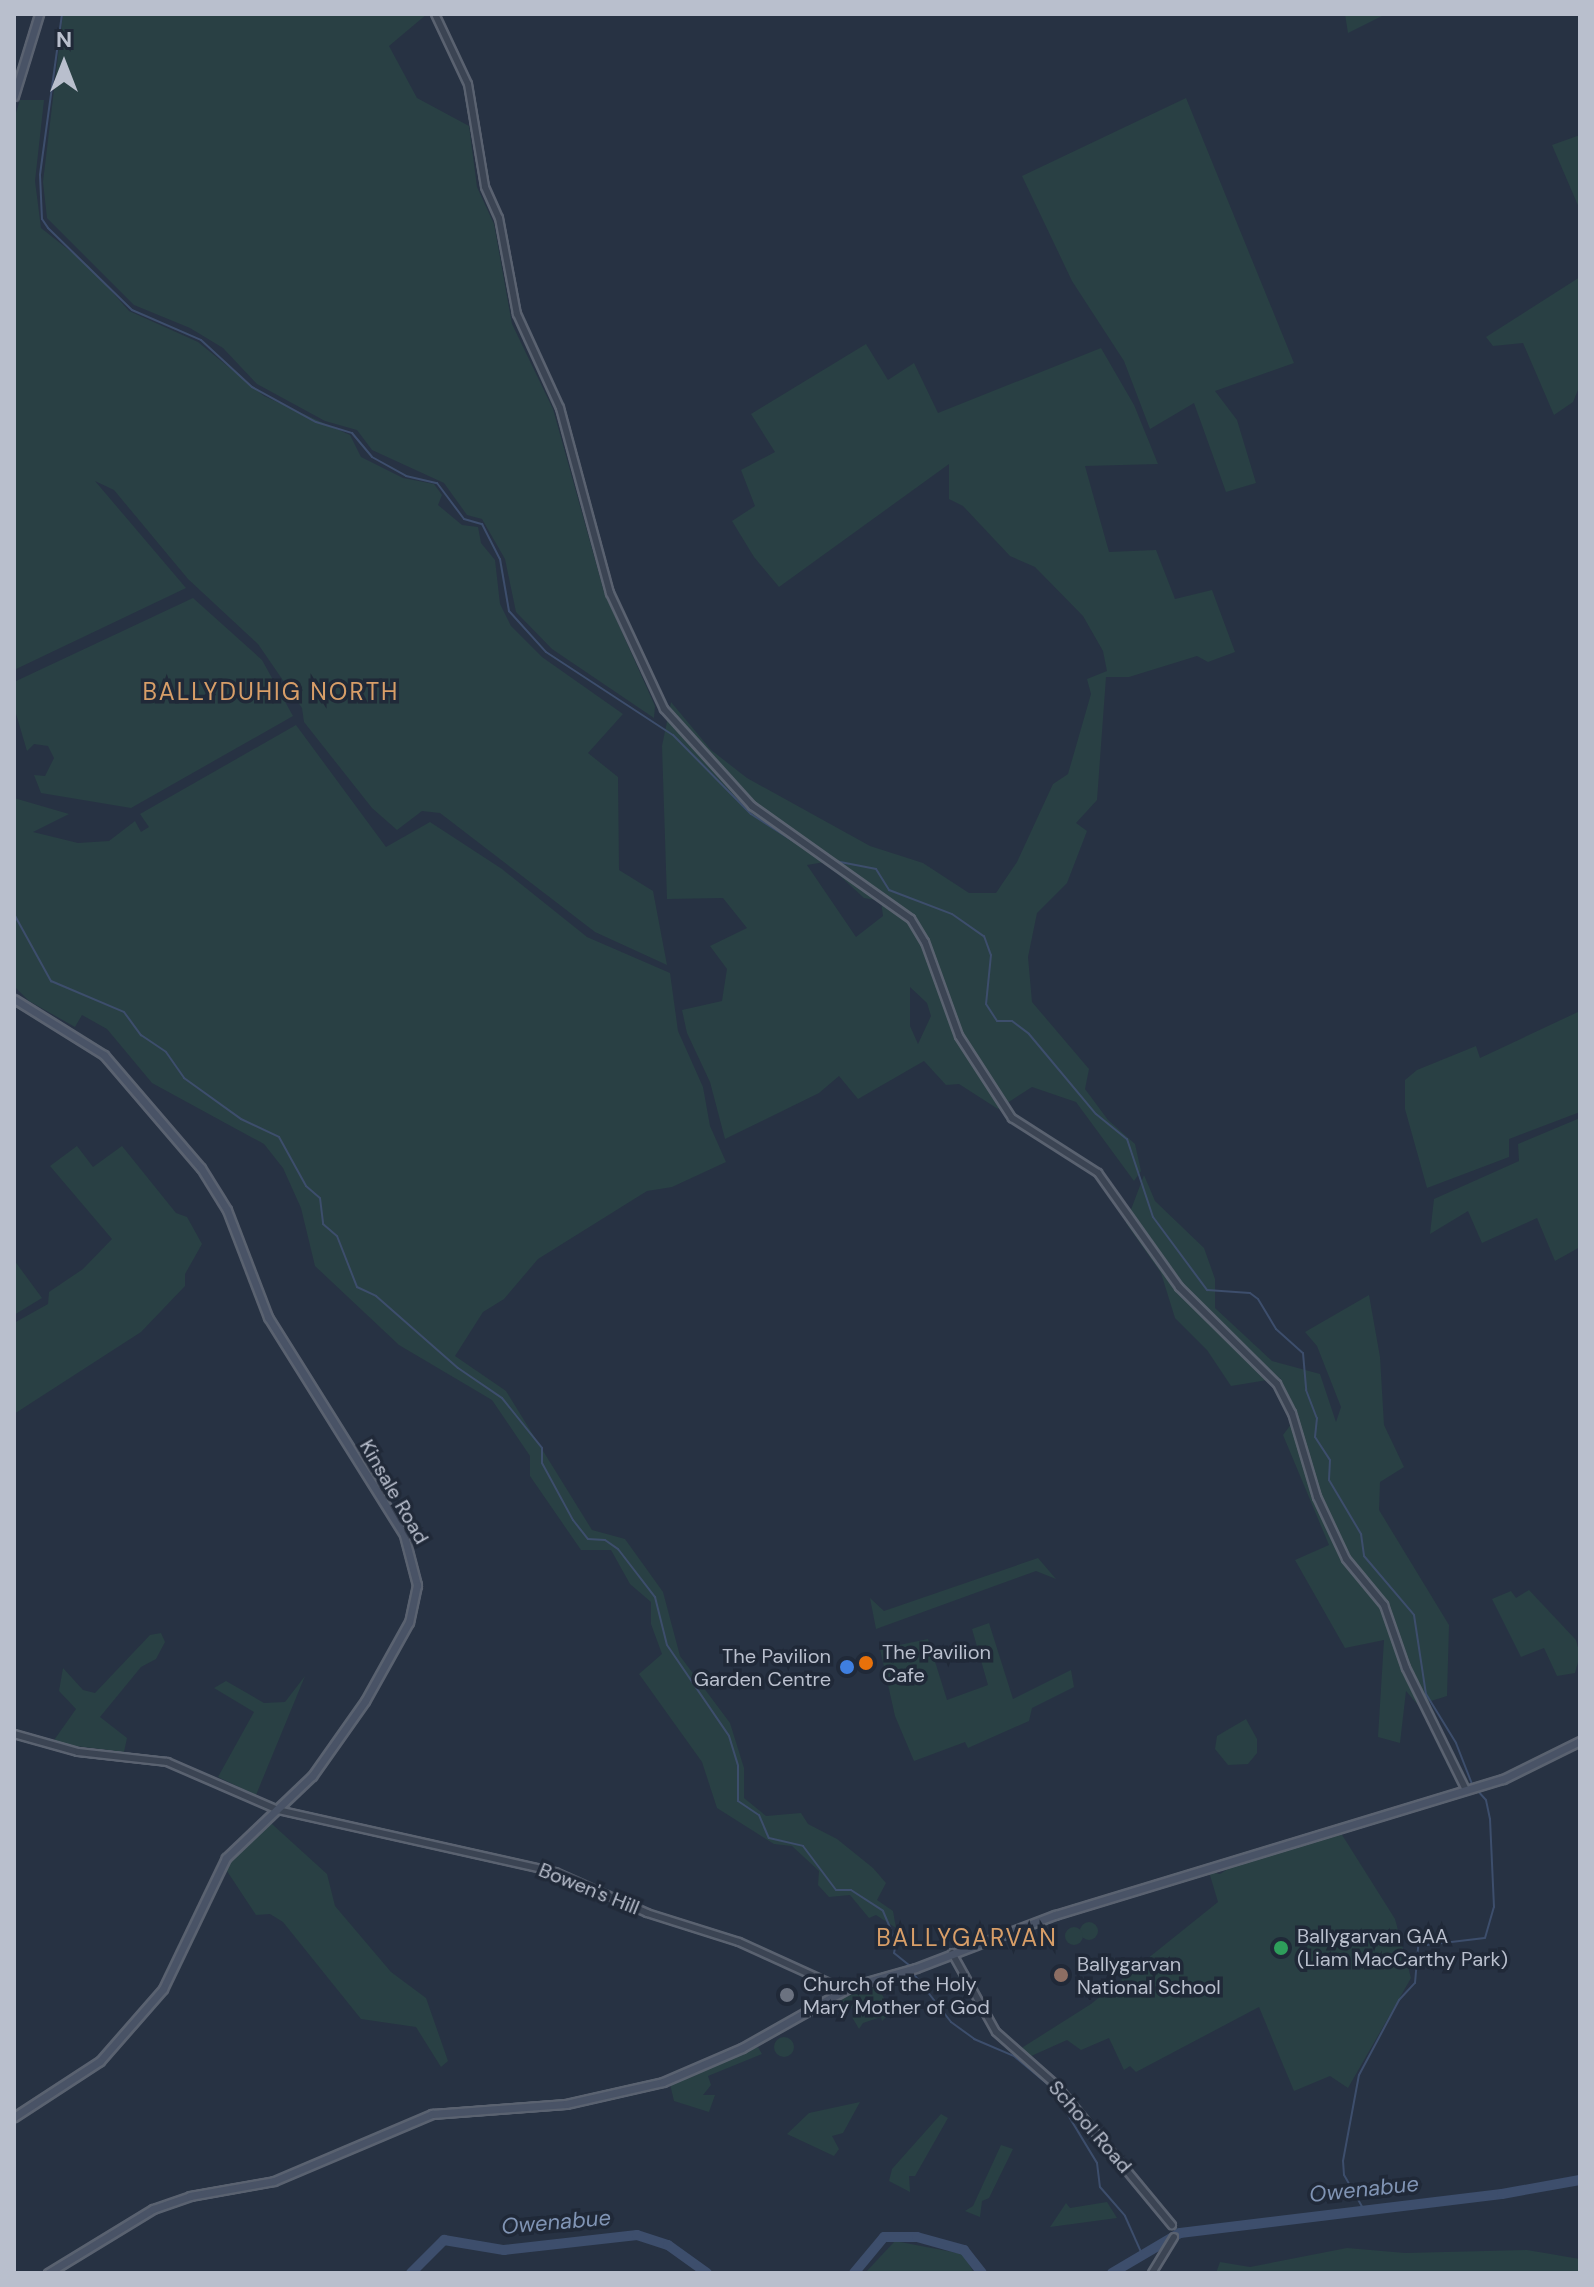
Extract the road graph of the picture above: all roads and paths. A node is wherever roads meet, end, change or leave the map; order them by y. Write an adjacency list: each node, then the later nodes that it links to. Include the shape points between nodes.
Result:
1 (39, 14): 3 (main road)
2 (435, 14): 7 (street, via 468,84 511,296 553,388 610,593 664,709 752,806 892,901 918,929 959,1036 1012,1118 1098,1173 1179,1287 1277,1384 1292,1413 1317,1497 1346,1559 1384,1605 1406,1668)
3 (14, 96)
4 (14, 999): 8 (main road, Kinsale Road, via 104,1055 201,1168 227,1210 268,1317 404,1535 415,1563 416,1597 393,1652 330,1754)
5 (14, 1734): 8 (street, Bowen's Hill, via 54,1748 167,1762)
6 (1580, 1741): 7 (main road)
7 (1471, 1787): 9 (main road, via 1068,1911)
8 (278, 1810): 10 (street, Bowen's Hill, via 555,1872 647,1913 739,1942); 11 (main road, Kinsale Road, via 226,1858 179,1966 136,2024 75,2081)
9 (952, 1953): 10 (main road); 12 (street, School Road, via 996,2032 1056,2085)
10 (842, 1989): 14 (main road, via 742,2048 663,2082 566,2104 458,2108 422,2116 274,2181 190,2196 153,2209)
11 (14, 2117)
12 (1172, 2225)
13 (1174, 2237): 15 (street)
14 (48, 2273)
15 (1152, 2273)

